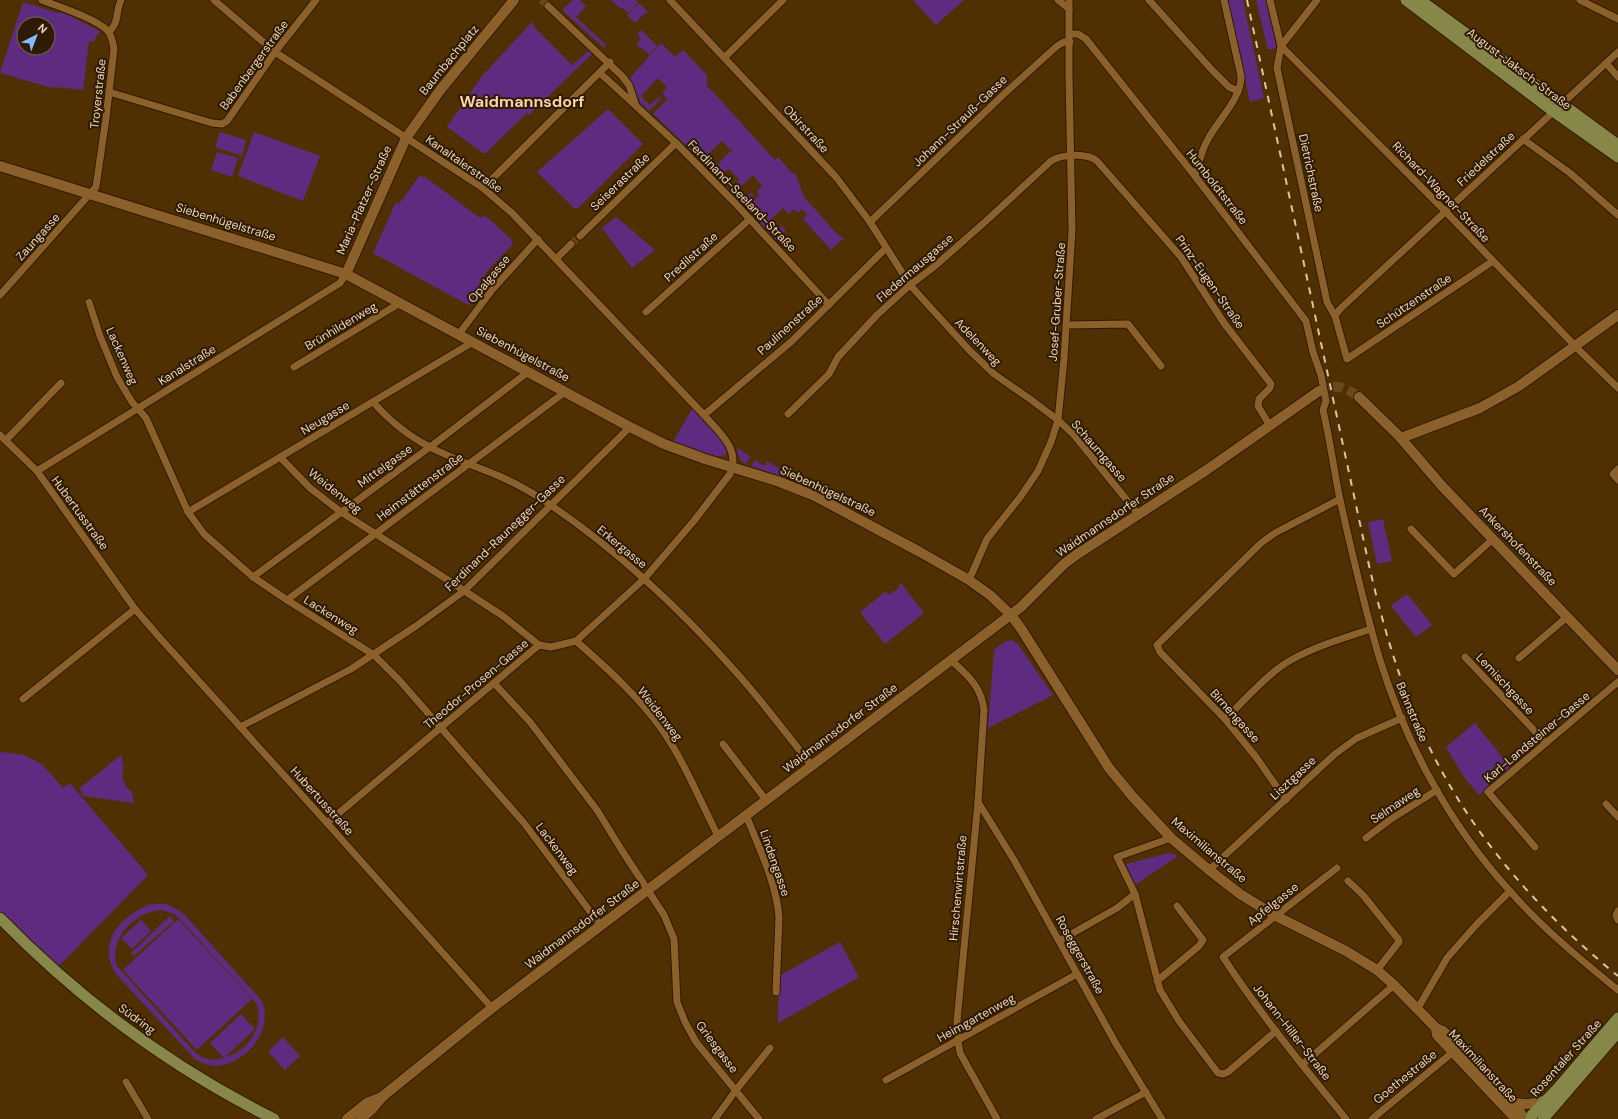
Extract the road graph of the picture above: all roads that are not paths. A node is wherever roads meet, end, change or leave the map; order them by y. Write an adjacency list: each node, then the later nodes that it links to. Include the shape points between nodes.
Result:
1 (42, 0): 20 (street, via 82,16)
2 (121, 0): 20 (street, via 116,22)
3 (214, 0): 24 (street, Kanaltalerstraße)
4 (316, 0): 24 (street, Babenbergerstraße)
5 (514, 0): 35 (street, Baumbachplatz, via 441,89)
6 (670, 0): 26 (street, Obirstraße)
7 (783, 0): 26 (street)
8 (1058, 0): 18 (street)
9 (1069, 0): 18 (street, Josef-Gruber-Straße)
10 (1149, 0): 31 (street, via 1212,70 1229,87)
11 (1224, 0): 31 (street, via 1241,76)
12 (1270, 0): 23 (street)
13 (1317, 0): 23 (street, Dietrichstraße)
14 (1406, 0): 34 (main road, August-Jaksch-Straße)
15 (1420, 0): 34 (main road, August-Jaksch-Straße)
16 (1580, 0): 19 (street)
17 (548, 6): 27 (street, Ferdinand-Seeland-Straße)
18 (1069, 9): 21 (street, Josef-Gruber-Straße)
19 (1618, 19)
20 (108, 32): 32 (street, Troyerstraße, via 114,49)
21 (1070, 34): 22 (street, Josef-Gruber-Straße); 42 (street, Humboldtstraße, via 1078,34 1086,39)
22 (1070, 42): 39 (street, Josef-Gruber-Straße); 48 (street, Johann-Strauß-Gasse, via 1057,46)
23 (1281, 46): 45 (street, Richard-Wagner-Straße); 63 (street, Dietrichstraße, via 1276,68 1327,302)
24 (275, 52): 32 (street, Babenbergerstraße, via 240,104 222,124); 35 (street, Kanaltalerstraße)
25 (1618, 52): 28 (street, Friedelstraße)
26 (725, 57): 48 (street, Obirstraße, via 836,177)
27 (610, 62): 29 (street); 33 (street, Ferdinand-Seeland-Straße, via 626,81)
28 (1606, 63): 30 (street); 34 (street, Friedelstraße)
29 (600, 72): 33 (street, Ferdinand-Seeland-Straße); 43 (street)
30 (1618, 76)
31 (1238, 91): 42 (street, via 1206,142)
32 (109, 92): 44 (street, Troyerstraße, via 96,187)
33 (636, 106): 37 (street, Ferdinand-Seeland-Straße)
34 (1557, 108): 36 (street, Friedelstraße); 38 (main road, August-Jaksch-Straße); 40 (main road, August-Jaksch-Straße)
35 (406, 138): 43 (street, Kanaltalerstraße); 55 (street, Maria-Platzer-Straße)
36 (1522, 140): 45 (street, Friedelstraße); 46 (street, via 1570,173)
37 (676, 143): 47 (street, Ferdinand-Seeland-Straße); 49 (street, Seiserastraße)
38 (1618, 145)
39 (1070, 156): 56 (street, Fledermausgasse, via 1051,161 935,266); 64 (street, Josef-Gruber-Straße, via 1072,230); 83 (street, Prinz-Eugen-Straße, via 1088,156 1097,161 1181,257 1224,323 1271,384 1259,399 1258,406)
40 (1618, 157)
41 (0, 166): 44 (street, Siebenhügelstraße)
42 (1195, 176): 72 (street, Humboldtstraße, via 1306,321)
43 (483, 188): 50 (street, Kanaltalerstraße)
44 (92, 194): 55 (street, Siebenhügelstraße); 57 (street, Zaungasse)
45 (1446, 212): 54 (street, Richard-Wagner-Straße); 63 (street, Friedelstraße)
46 (1618, 214)
47 (750, 219): 60 (street, Ferdinand-Seeland-Straße); 61 (street, Predilstraße)
48 (870, 222): 52 (street, Obirstraße)
49 (580, 236)
50 (538, 239): 53 (street, Kanaltalerstraße); 65 (street, Opalgasse, via 492,290)
51 (572, 244): 53 (street)
52 (886, 248): 56 (street, Obirstraße); 60 (street, Paulinenstraße)
53 (556, 259): 81 (street, Kanaltalerstraße)
54 (1493, 261): 67 (street, Richard-Wagner-Straße); 68 (street, Schützenstraße)
55 (346, 274): 59 (street, Siebenhügelstraße); 79 (street, Kanalstraße, via 340,283)
56 (910, 285): 80 (street, Fledermausgasse, via 877,315 838,357 829,374); 82 (street, Adelenweg, via 982,364)
57 (0, 295)
58 (89, 302): 79 (street, Lackenweg, via 100,336 118,377)
59 (400, 303): 65 (street, Siebenhügelstraße); 70 (street, Brünhildenweg)
60 (829, 305): 81 (street, Paulinenstraße, via 792,341)
61 (646, 312)
62 (1618, 315): 67 (street)
63 (1335, 316): 68 (street, Dietrichstraße)
64 (1066, 325): 69 (street, via 1128,324); 82 (street, Josef-Gruber-Straße)
65 (459, 334): 66 (street, Siebenhügelstraße)
66 (473, 342): 71 (street, Siebenhügelstraße); 78 (street, Neugasse)
67 (1575, 346): 74 (street, Richard-Wagner-Straße); 86 (street, via 1519,386 1480,408)
68 (1347, 359)
69 (1160, 366)
70 (294, 367)
71 (528, 372): 76 (street, Siebenhügelstraße); 88 (street, Mittelgasse)
72 (1321, 375): 95 (street, Bahnstraße, via 1326,401 1323,410)
73 (60, 383): 87 (street)
74 (1618, 388)
75 (1319, 391): 83 (street, Waidmannsdorfer Straße)
76 (565, 392): 84 (street, Siebenhügelstraße); 90 (street, Heimstättenstraße)
77 (1359, 397): 86 (street)
78 (373, 402): 88 (street, Erkergasse, via 398,426); 89 (street, Neugasse)
79 (138, 408): 93 (street, Kanalstraße); 97 (street, Lackenweg, via 146,418)
80 (788, 414)
81 (704, 415): 91 (street, Kanaltalerstraße, via 728,443 734,459)
82 (1058, 420): 99 (street, Schaumgasse, via 1074,435); 105 (street, Josef-Gruber-Straße, via 1038,471 987,539)
83 (1270, 426): 99 (street, Waidmannsdorfer Straße)
84 (630, 427): 91 (street, Siebenhügelstraße, via 704,460); 96 (street, Ferdinand-Raunegger-Gasse)
85 (0, 435): 87 (street, Hubertusstraße)
86 (1401, 438): 102 (street, Ankershofenstraße, via 1442,486)
87 (6, 440): 93 (street, Hubertusstraße)
88 (430, 447): 90 (street, Erkergasse); 98 (street, Mittelgasse)
89 (280, 457): 97 (street, Neugasse); 98 (street, Weidenweg, via 310,488)
90 (469, 464): 96 (street, Erkergasse, via 500,476); 101 (street, Heimstättenstraße)
91 (733, 467): 104 (street, Theodor-Prosen-Gasse, via 693,522); 105 (street, Siebenhügelstraße, via 813,495)
92 (1618, 469): 94 (street, via 1613,474)
93 (37, 471): 108 (street, Hubertusstraße)
94 (1618, 480)
95 (1340, 499): 111 (street, Bahnstraße); 123 (street, Birnengasse, via 1261,543 1158,643 1157,649)
96 (551, 506): 104 (street, Erkergasse); 106 (street, Ferdinand-Raunegger-Gasse)
97 (188, 512): 103 (street, Lackenweg, via 204,534)
98 (341, 512): 101 (street, Weidenweg); 103 (street, Mittelgasse)
99 (1139, 515): 109 (street, Waidmannsdorfer Straße, via 1064,564)
100 (1411, 529): 102 (street, via 1454,574)
101 (376, 534): 106 (street, Weidenweg); 107 (street, Heimstättenstraße)
102 (1493, 539): 110 (street, Ankershofenstraße)
103 (253, 577): 107 (street, Lackenweg)
104 (644, 579): 112 (street, Theodor-Prosen-Gasse); 128 (street, Erkergasse, via 736,671)
105 (969, 580): 109 (street, Siebenhügelstraße, via 990,594)
106 (464, 591): 113 (street, Weidenweg, via 503,616); 114 (street, Ferdinand-Raunegger-Gasse)
107 (287, 600): 114 (street, Lackenweg)
108 (135, 609): 121 (street); 124 (street, Hubertusstraße)
109 (1011, 615): 117 (street, Waidmannsdorfer Straße); 138 (street, Maximilianstraße, via 1100,756)
110 (1567, 617): 116 (street); 118 (street, Ankershofenstraße)
111 (1371, 629): 122 (street, Bahnstraße); 123 (street, via 1330,642 1290,660)
112 (576, 641): 113 (street, Theodor-Prosen-Gasse, via 551,647); 137 (street, Weidenweg, via 620,682 663,730 682,762)
113 (539, 645): 120 (street, Theodor-Prosen-Gasse)
114 (374, 655): 124 (street, Ferdinand-Raunegger-Gasse); 125 (street, Lackenweg)
115 (1465, 657): 127 (street, Lemischgasse)
116 (1519, 658)
117 (951, 660): 128 (street, Waidmannsdorfer Straße); 132 (street, Hirschenwirtstraße, via 971,679 982,699 984,710)
118 (1618, 670)
119 (1618, 682): 127 (street, Karl-Landsteiner-Gasse)
120 (494, 683): 125 (street, Theodor-Prosen-Gasse); 144 (street, Griesgasse, via 530,722 593,805)
121 (23, 699)
122 (1402, 718): 129 (street, Bahnstraße); 131 (street, Lisztgasse, via 1349,743)
123 (1225, 719): 131 (street, Birnengasse)
124 (240, 727): 136 (street, Hubertusstraße)
125 (440, 727): 136 (street, Theodor-Prosen-Gasse); 152 (street, Lackenweg, via 524,824)
126 (723, 744): 130 (street)
127 (1546, 744): 140 (street, Karl-Landsteiner-Gasse, via 1488,792)
128 (812, 765): 130 (street, Waidmannsdorfer Straße)
129 (1437, 790): 139 (street, Selmaweg); 145 (street, Bahnstraße, via 1464,833)
130 (766, 800): 134 (street, Waidmannsdorfer Straße)
131 (1286, 800): 142 (street, Lisztgasse)
132 (978, 802): 153 (street, Roseggerstraße); 167 (street, Hirschenwirtstraße, via 957,1021)
133 (1606, 804): 135 (street)
134 (746, 815): 137 (street, Waidmannsdorfer Straße); 160 (street, Lindengasse, via 778,905)
135 (1618, 817)
136 (327, 823): 161 (street, Hubertusstraße)
137 (718, 836): 144 (street, Waidmannsdorfer Straße)
138 (1171, 838): 142 (street, Maximilianstraße); 146 (street, via 1117,857)
139 (1366, 838)
140 (1535, 847)
141 (1337, 868): 149 (street, Apfelgasse)
142 (1209, 870): 149 (street, Maximilianstraße, via 1240,894)
143 (1348, 881): 155 (street, via 1363,895 1399,940)
144 (647, 890): 152 (street, Waidmannsdorfer Straße); 173 (street, Griesgasse, via 664,915 674,939 677,1002 685,1022 696,1042)
145 (1510, 891): 159 (street, Bahnstraße, via 1544,926); 162 (street, via 1447,958)
146 (1135, 894): 153 (street, via 1117,908); 157 (street)
147 (1177, 906): 157 (street, via 1203,940)
148 (1618, 911): 151 (street)
149 (1276, 916): 154 (street, Apfelgasse); 155 (street, Maximilianstraße, via 1346,951)
150 (0, 918): 181 (main road, Südring, via 55,972 128,1029 184,1068)
151 (1618, 920)
152 (600, 926): 161 (street, Waidmannsdorfer Straße)
153 (1059, 941): 156 (street, Roseggerstraße)
154 (1223, 957): 165 (street, Johann-Hiller-Straße)
155 (1377, 970): 158 (street, Maximilianstraße)
156 (1078, 974): 167 (street, Heimgartenweg); 174 (street, Roseggerstraße)
157 (1157, 981): 165 (street, via 1179,1021 1218,1073 1228,1072)
158 (1394, 985): 162 (street, Maximilianstraße); 170 (street)
159 (1618, 990)
160 (776, 992)
161 (492, 1008): 175 (street, Waidmannsdorfer Straße)
162 (1418, 1008): 164 (street, Maximilianstraße)
163 (1618, 1018): 177 (main road, Rosentaler Straße)
164 (1436, 1028): 169 (street, Maximilianstraße, via 1437,1035); 176 (street, Maximilianstraße, via 1443,1031)
165 (1276, 1031): 170 (street, Johann-Hiller-Straße)
166 (1618, 1032): 191 (main road, Rosentaler Straße)
167 (958, 1041): 171 (street, Heimgartenweg); 185 (street, Hirschenwirtstraße, via 960,1053)
168 (770, 1048): 173 (street)
169 (1453, 1052): 189 (street, Goethestraße); 190 (street, Maximilianstraße)
170 (1302, 1065): 188 (street, Johann-Hiller-Straße)
171 (886, 1080)
172 (126, 1082): 180 (street)
173 (736, 1090): 183 (street); 184 (street, Griesgasse)
174 (1146, 1092): 186 (street); 187 (street, Roseggerstraße)
175 (384, 1096): 178 (street, Waidmannsdorfer Straße); 182 (street, Waidmannsdorfer Straße, via 367,1103)
176 (1508, 1100): 177 (street, via 1516,1104 1526,1104); 179 (street, Maximilianstraße)
177 (1546, 1100): 179 (main road, Rosentaler Straße)
178 (362, 1118)
179 (1529, 1118)
180 (148, 1119)
181 (274, 1119)
182 (347, 1119)
183 (715, 1119)
184 (759, 1119)
185 (997, 1119)
186 (1096, 1119)
187 (1162, 1119)
188 (1346, 1119)
189 (1372, 1119)
190 (1516, 1119)
191 (1543, 1119)

